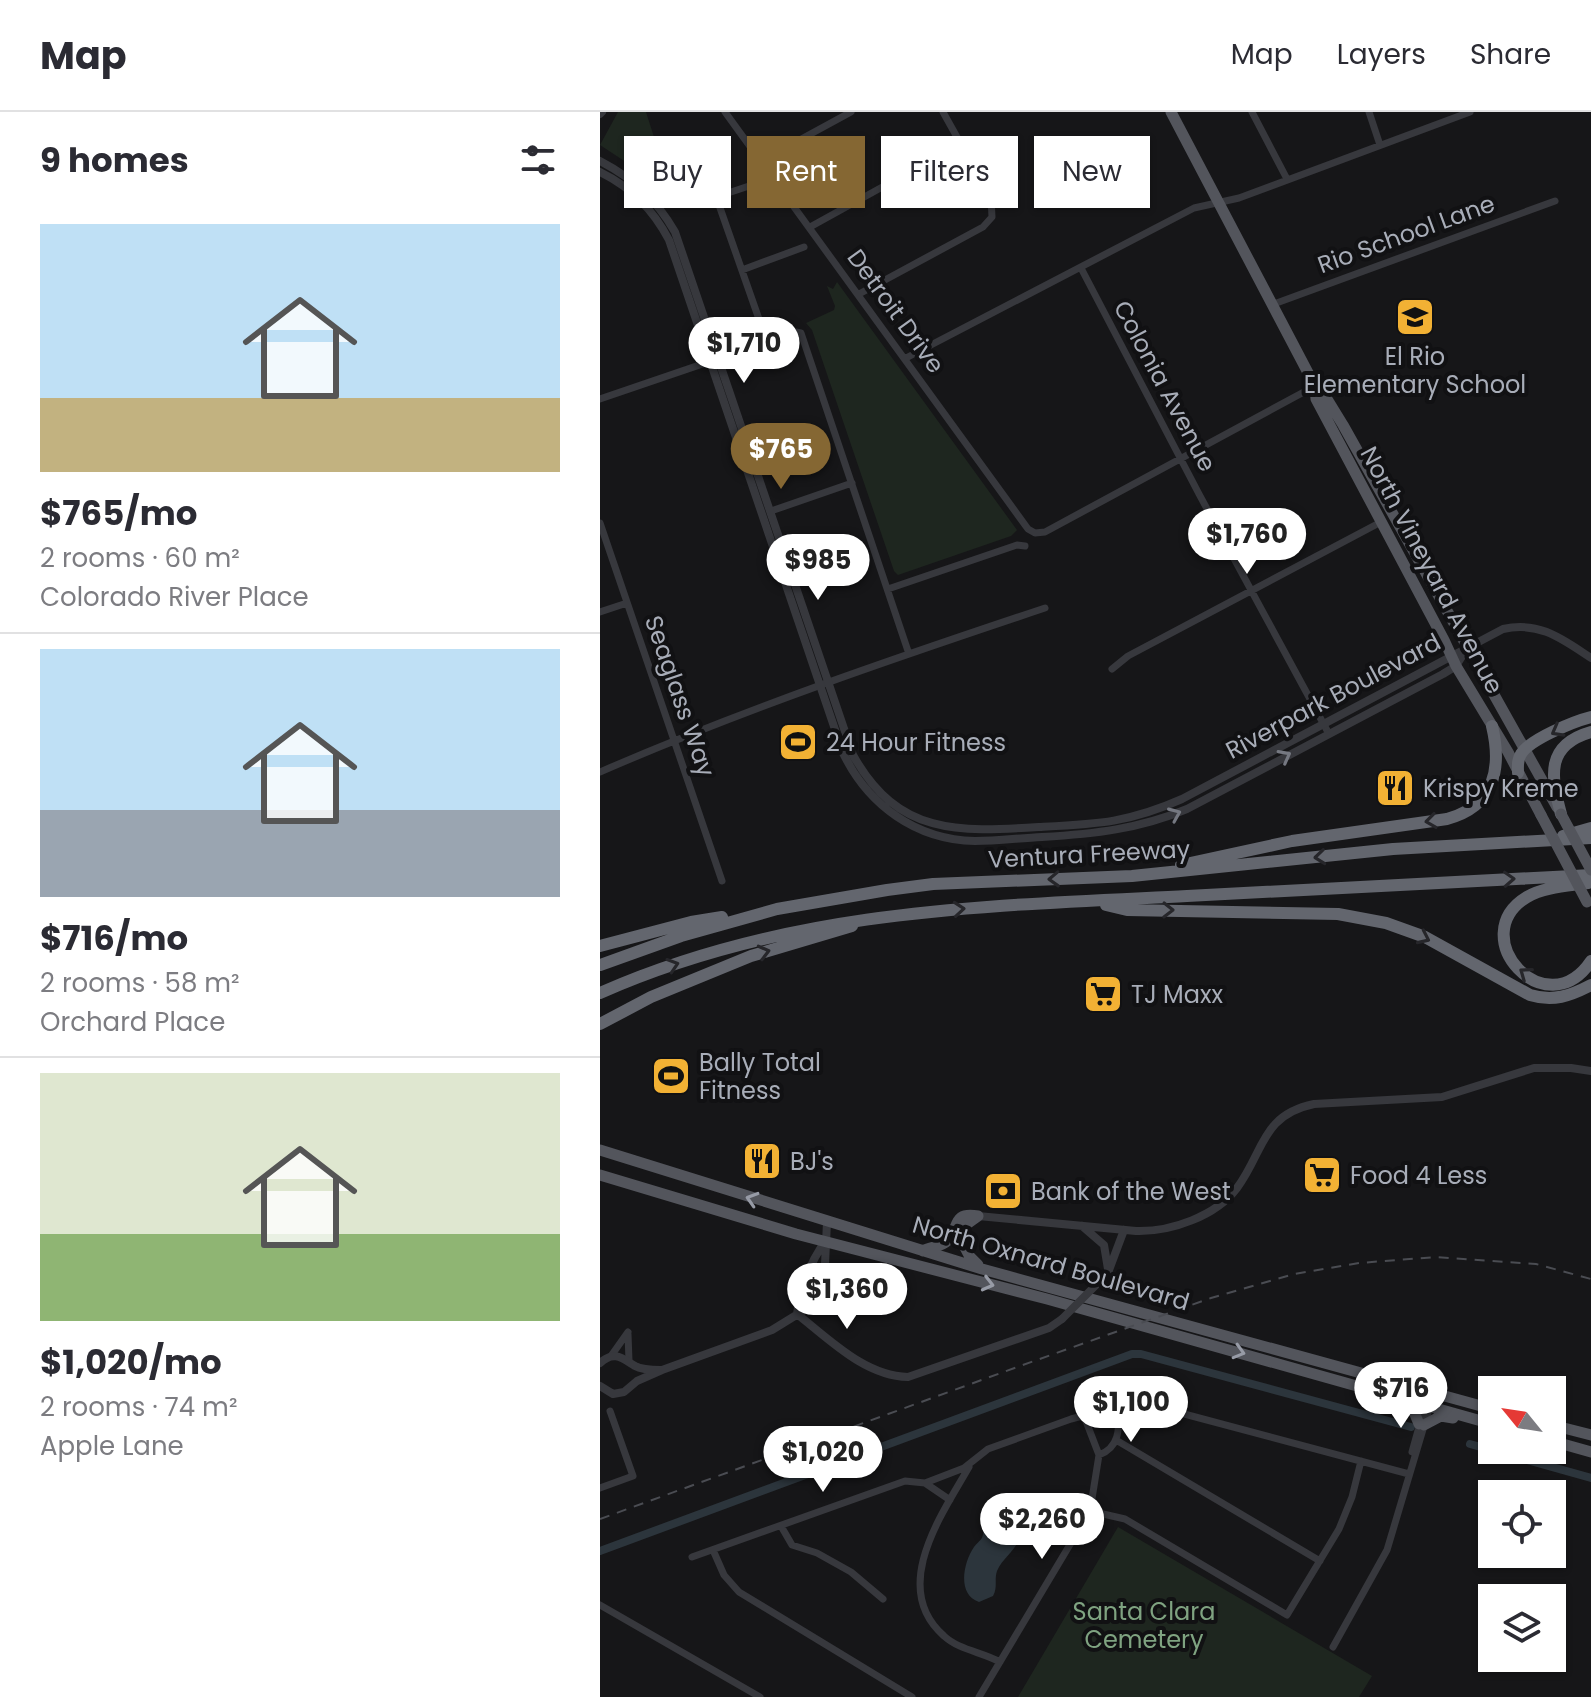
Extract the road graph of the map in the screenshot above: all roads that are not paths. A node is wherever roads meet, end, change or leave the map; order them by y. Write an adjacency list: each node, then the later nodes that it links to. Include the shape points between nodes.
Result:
1 (725, 112): 10 (street, Detroit Drive)
2 (851, 112): 8 (street)
3 (943, 112): 9 (street)
4 (1171, 112): 18 (main road, North Vineyard Avenue)
5 (1252, 112): 14 (street)
6 (1369, 112): 11 (street)
7 (1470, 112): 11 (street)
8 (807, 136)
9 (956, 136)
10 (747, 142)
11 (1380, 145): 14 (street)
12 (600, 161): 29 (street, Riverpark Boulevard, via 647,192 675,232)
13 (600, 172): 29 (street, Riverpark Boulevard, via 630,189 661,225)
14 (1287, 179): 18 (street)
15 (747, 187): 24 (street, via 719,199)
16 (881, 188): 21 (street)
17 (1555, 201): 26 (street, Rio School Lane)
18 (1219, 204): 23 (street, via 1184,213); 26 (main road, North Vineyard Avenue)
19 (796, 208): 21 (street, Detroit Drive)
20 (993, 208): 25 (street, via 983,227)
21 (810, 227): 25 (street, Detroit Drive)
22 (804, 247): 24 (street)
23 (1081, 268): 28 (street); 32 (street, Colonia Avenue)
24 (742, 270): 27 (street)
25 (859, 294): 28 (street, Detroit Drive)
26 (1271, 305): 30 (main road, North Vineyard Avenue)
27 (767, 342): 29 (street); 33 (street, via 801,333)
28 (906, 358): 32 (street, Detroit Drive, via 1035,533)
29 (714, 360): 31 (street); 34 (street, Riverpark Boulevard); 49 (street, Riverpark Boulevard)
30 (1315, 386): 32 (street); 35 (main road, North Vineyard Avenue, via 1316,399); 38 (main road, North Vineyard Avenue, via 1343,425)
31 (600, 399)
32 (1181, 459): 40 (street, Colonia Avenue)
33 (852, 483): 34 (street); 39 (street)
34 (771, 511): 49 (street, Riverpark Boulevard)
35 (1381, 522): 38 (main road); 40 (street); 47 (main road, North Vineyard Avenue)
36 (600, 523): 41 (street, Seaglass Way)
37 (1025, 546): 39 (street)
38 (1419, 563): 44 (main road, North Vineyard Avenue)
39 (888, 589): 45 (street)
40 (1251, 591): 48 (street); 51 (street, Colonia Avenue)
41 (627, 603): 43 (street); 55 (street, Seaglass Way)
42 (1045, 608): 45 (street)
43 (600, 612)
44 (1466, 649): 46 (street, Riverpark Boulevard, via 1497,631 1525,625 1556,634); 47 (street, Riverpark Boulevard); 56 (main road, North Vineyard Avenue)
45 (909, 654): 49 (street)
46 (1591, 658)
47 (1453, 660): 51 (street, Riverpark Boulevard); 52 (main road, North Vineyard Avenue); 54 (street, Riverpark Boulevard)
48 (1112, 669)
49 (824, 684): 51 (street, Riverpark Boulevard, via 853,755 872,784 914,816 957,829 1089,825 1149,814); 54 (street, Riverpark Boulevard, one-way to 54, via 843,753 869,794 911,825 974,841 1090,834 1157,821); 55 (street)
50 (1591, 717): 56 (highway, one-way to 56)
51 (1322, 723): 54 (street, Colonia Avenue)
52 (1492, 726): 58 (main road, North Vineyard Avenue); 64 (highway, one-way to 64, via 1498,756 1493,780 1480,801 1456,816 1292,841)
53 (1591, 732): 59 (highway, via 1567,743 1554,765)
54 (1329, 734)
55 (673, 739): 57 (street); 65 (street, Seaglass Way)
56 (1524, 749): 58 (highway); 59 (main road, North Vineyard Avenue)
57 (600, 772)
58 (1518, 773): 68 (main road, North Vineyard Avenue, bridge)
59 (1561, 814): 63 (main road, North Vineyard Avenue, bridge)
60 (1591, 828): 62 (highway)
61 (1591, 838): 62 (highway, Ventura Freeway)
62 (1547, 841): 64 (highway, Ventura Freeway, one-way to 64, via 1393,849)
63 (1591, 873): 67 (highway, Ventura Freeway, one-way to 63)
64 (1132, 876): 69 (highway, Ventura Freeway, one-way to 69, via 933,884)
65 (722, 881)
66 (1591, 882): 72 (highway, one-way to 66, via 1569,980 1542,983 1514,967 1504,942 1510,915 1524,899)
67 (1091, 901): 70 (highway, Ventura Freeway, one-way to 67); 74 (highway, one-way to 74, via 1127,910 1365,918 1425,937 1530,995 1563,998)
68 (1589, 906)
69 (777, 909): 71 (highway, via 691,922); 73 (highway, Ventura Freeway)
70 (881, 916): 75 (highway, Ventura Freeway, one-way to 70, via 744,943); 76 (highway, one-way to 70, via 751,956)
71 (600, 946)
72 (1591, 961)
73 (600, 965)
74 (1591, 985)
75 (600, 993)
76 (600, 1024)
77 (1591, 1071): 83 (street, via 1529,1069 1455,1095 1295,1109 1272,1126 1237,1188 1215,1209 1160,1229)
78 (600, 1150): 81 (main road, North Oxnard Boulevard, one-way to 78)
79 (600, 1175): 84 (main road, North Oxnard Boulevard)
80 (978, 1216): 82 (street); 85 (main road, via 961,1217 946,1242); 86 (main road, via 964,1226 960,1238)
81 (827, 1222): 84 (street); 85 (main road, North Oxnard Boulevard)
82 (1080, 1225): 83 (street); 87 (street, via 1104,1245)
83 (1124, 1230): 87 (street)
84 (824, 1242): 88 (street, via 812,1260); 88 (street, via 825,1264 815,1296 811,1306); 95 (main road, North Oxnard Boulevard, one-way to 95)
85 (923, 1251): 86 (main road, North Oxnard Boulevard)
86 (982, 1269): 96 (main road, North Oxnard Boulevard)
87 (1109, 1270): 88 (street, bridge, via 1049,1328 908,1377 870,1368)
88 (797, 1314): 92 (street, via 772,1330)
89 (611, 1356): 90 (street); 91 (street); 91 (street, via 628,1332)
90 (600, 1363)
91 (631, 1363): 92 (street); 93 (street)
92 (662, 1370): 93 (street)
93 (633, 1384): 94 (street, via 617,1394)
94 (600, 1386)
95 (1379, 1391): 97 (main road, North Oxnard Boulevard); 104 (main road, via 1410,1409)
96 (1431, 1391): 97 (street); 98 (main road, North Oxnard Boulevard)
97 (1428, 1405): 102 (main road, North Oxnard Boulevard); 104 (street)
98 (1478, 1405)
99 (1119, 1406): 101 (street); 107 (street); 112 (street, via 1158,1407)
100 (610, 1411): 115 (street, via 633,1476)
101 (1084, 1416): 110 (street); 111 (street, via 988,1449)
102 (1478, 1421)
103 (1478, 1423): 104 (main road, via 1441,1416)
104 (1422, 1424): 113 (street)
105 (1566, 1429): 106 (main road)
106 (1591, 1435)
107 (1116, 1440): 110 (street); 121 (street)
108 (1566, 1445): 109 (main road)
109 (1591, 1452)
110 (1099, 1455): 117 (street)
111 (972, 1461): 114 (street); 116 (street)
112 (1361, 1461): 113 (street); 121 (street, via 1346,1514)
113 (1409, 1474): 124 (street, via 1387,1550)
114 (925, 1483): 116 (street); 118 (street, via 905,1481)
115 (600, 1488)
116 (950, 1500): 125 (street, via 924,1551 923,1602 945,1637)
117 (1090, 1511): 121 (street, via 1125,1519 1287,1615); 125 (street)
118 (781, 1526): 119 (street); 122 (street, via 792,1545 842,1567)
119 (713, 1550): 120 (street); 127 (street, via 739,1592)
120 (692, 1557)
121 (1320, 1561)
122 (883, 1599)
123 (600, 1605): 126 (street)
124 (1333, 1647)
125 (1000, 1662): 128 (street)
126 (760, 1697)
127 (912, 1697)
128 (979, 1697)

